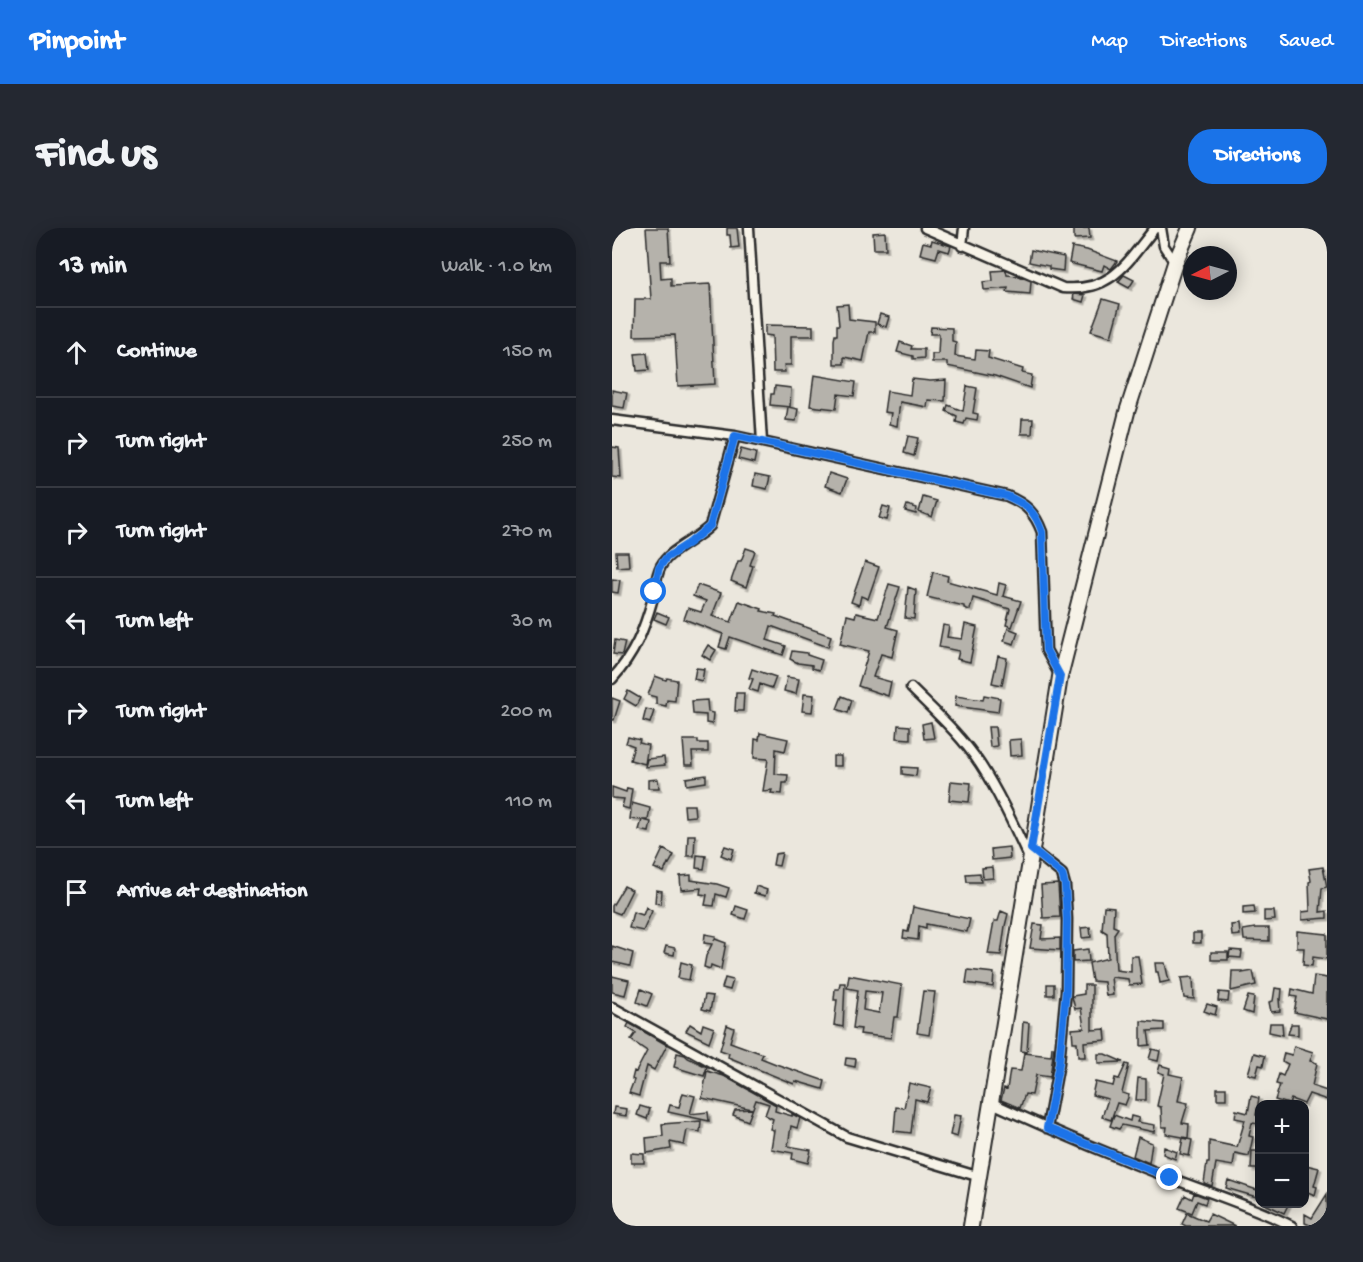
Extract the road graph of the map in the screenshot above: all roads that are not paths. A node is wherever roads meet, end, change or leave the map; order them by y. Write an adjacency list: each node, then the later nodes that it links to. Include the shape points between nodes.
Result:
1 (749, 228): 11 (street)
2 (925, 228): 7 (street)
3 (964, 228): 7 (street)
4 (1155, 228): 7 (street, via 1119,273 1110,280 1078,289 1063,288)
5 (1161, 228): 8 (street, via 1164,246)
6 (1190, 228): 8 (main road)
7 (962, 246)
8 (1175, 263): 12 (main road, via 1126,412)
9 (612, 420): 10 (street)
10 (735, 436): 11 (street); 13 (street, via 710,526 666,558 659,568 644,630)
11 (762, 442): 12 (street, via 1007,496 1024,504 1037,518 1042,532 1046,650)
12 (1060, 676): 15 (main road)
13 (612, 679)
14 (911, 688): 15 (street, via 979,763)
15 (1030, 854): 17 (main road); 18 (street, via 1062,874 1066,908 1066,991)
16 (612, 1006): 19 (street, via 847,1137)
17 (990, 1102): 18 (street); 19 (main road)
18 (1047, 1128): 21 (street)
19 (980, 1177): 20 (main road)
20 (972, 1226)
21 (1292, 1226)

